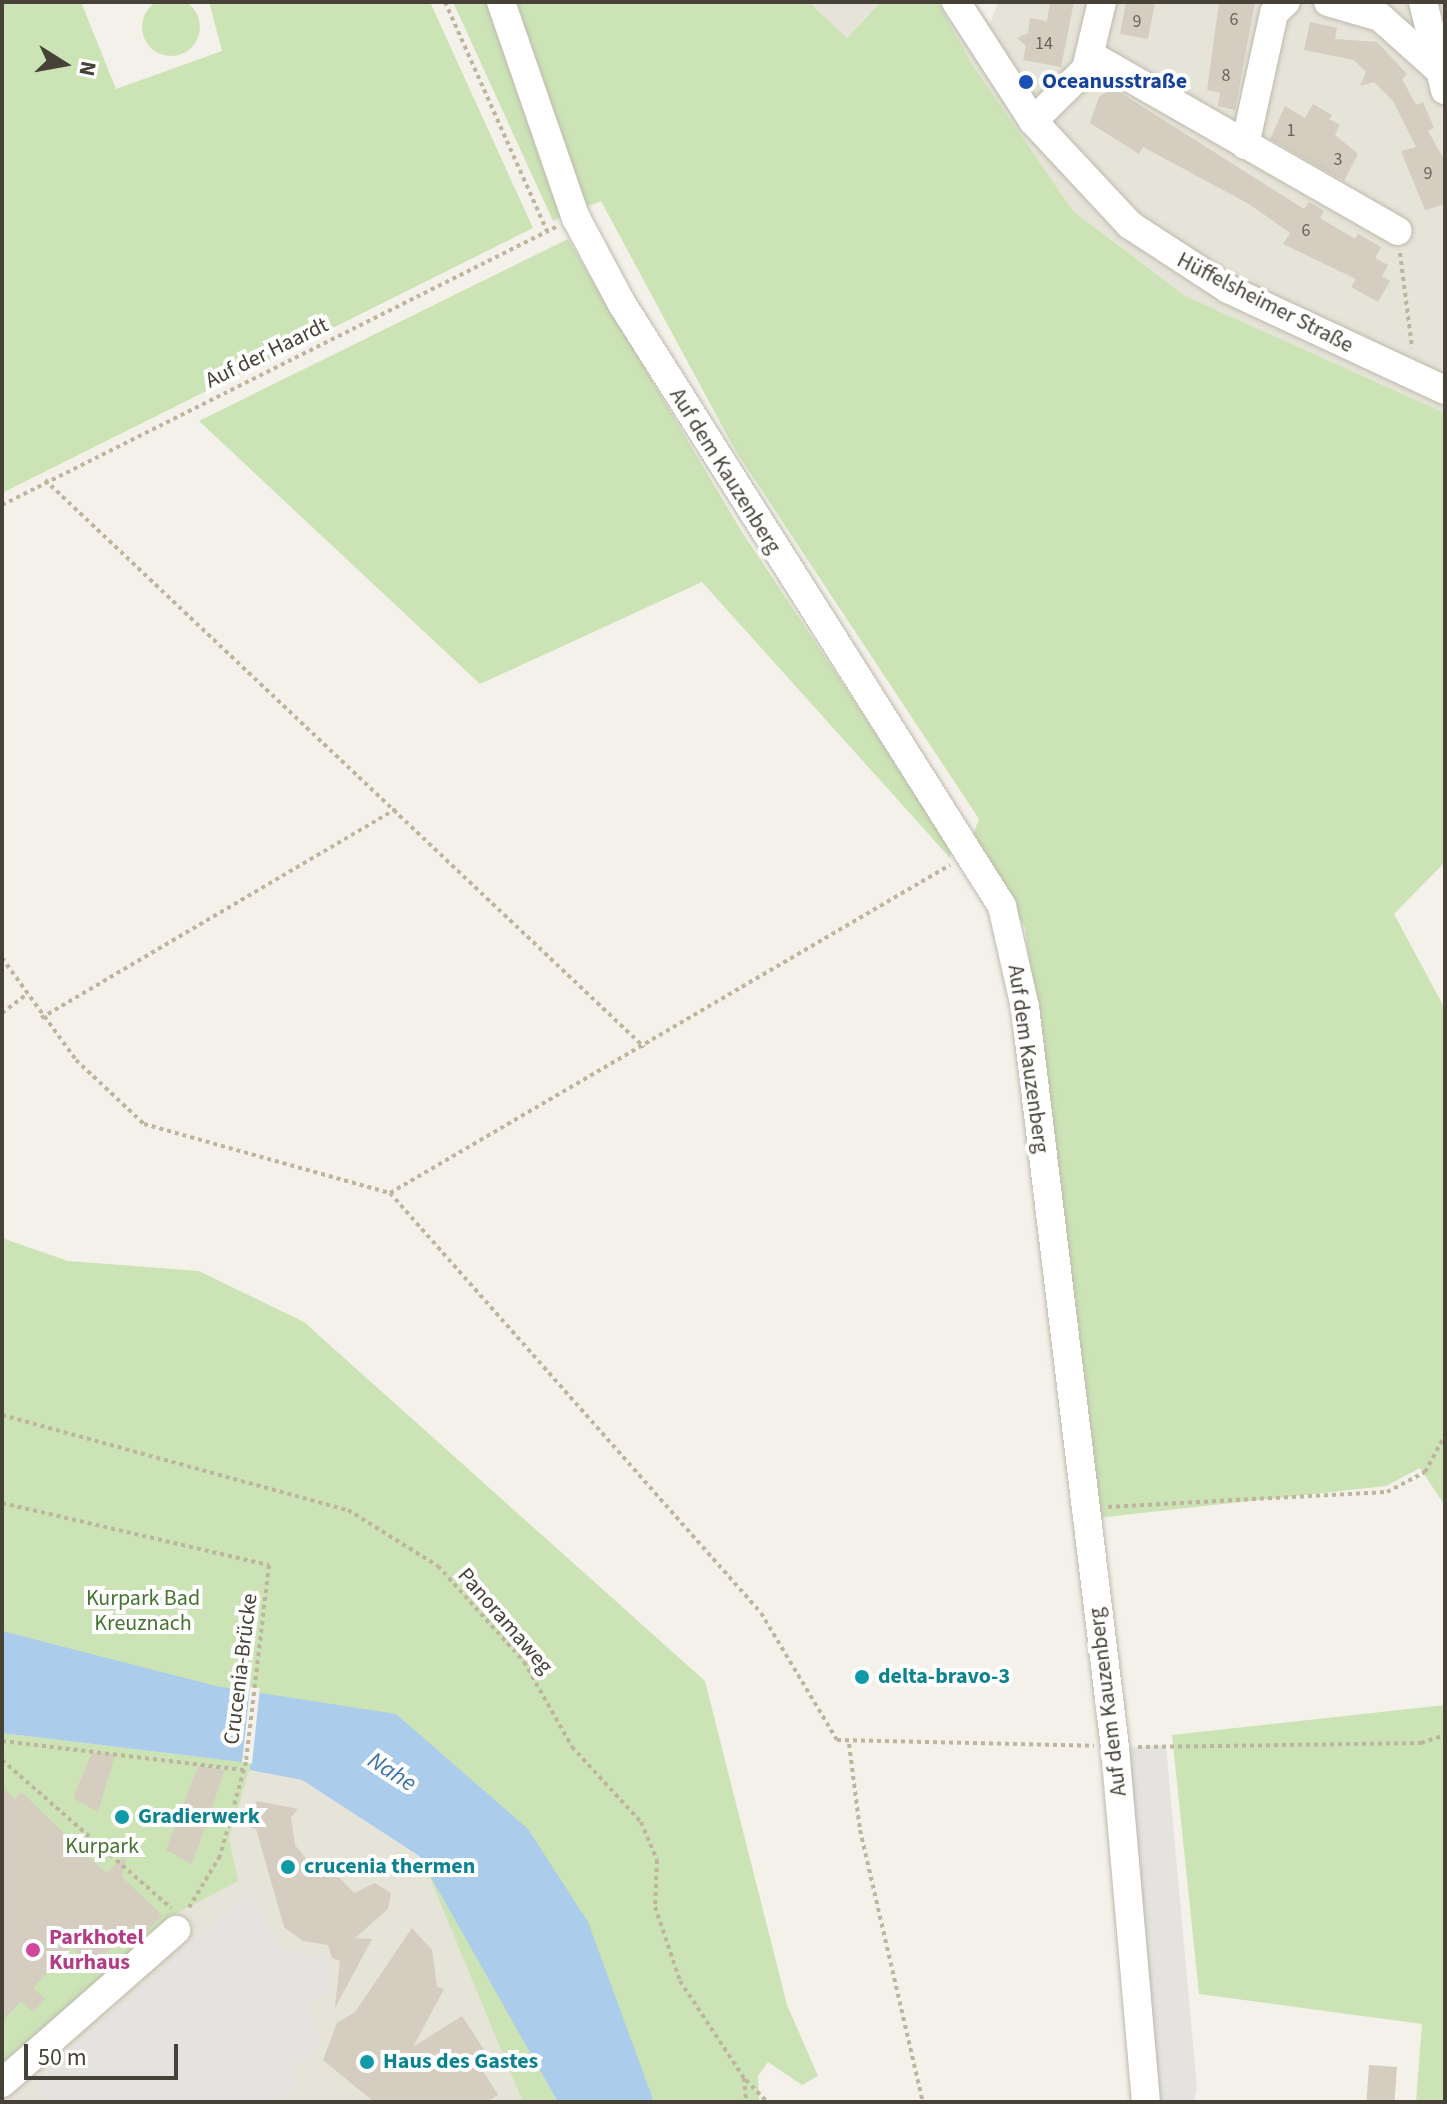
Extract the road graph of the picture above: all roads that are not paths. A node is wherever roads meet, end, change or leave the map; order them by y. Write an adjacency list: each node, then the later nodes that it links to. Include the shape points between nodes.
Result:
1 (501, 2): 15 (street, Auf dem Kauzenberg, via 576,218 622,304 1002,906 1025,1007 1115,1748)
2 (956, 2): 9 (street, Hüffelsheimer Straße)
3 (1102, 2): 7 (street)
4 (1286, 2): 10 (street, via 1274,13)
5 (1328, 2): 8 (street, via 1380,17)
6 (1423, 2): 8 (street)
7 (1092, 56): 9 (street); 10 (street)
8 (1441, 78)
9 (1033, 121): 12 (street, Hüffelsheimer Straße, via 1095,192 1171,256 1228,289)
10 (1245, 145): 11 (street)
11 (1397, 231)
12 (1445, 390)
13 (176, 1930): 14 (street)
14 (2, 2083)
15 (1146, 2102)

